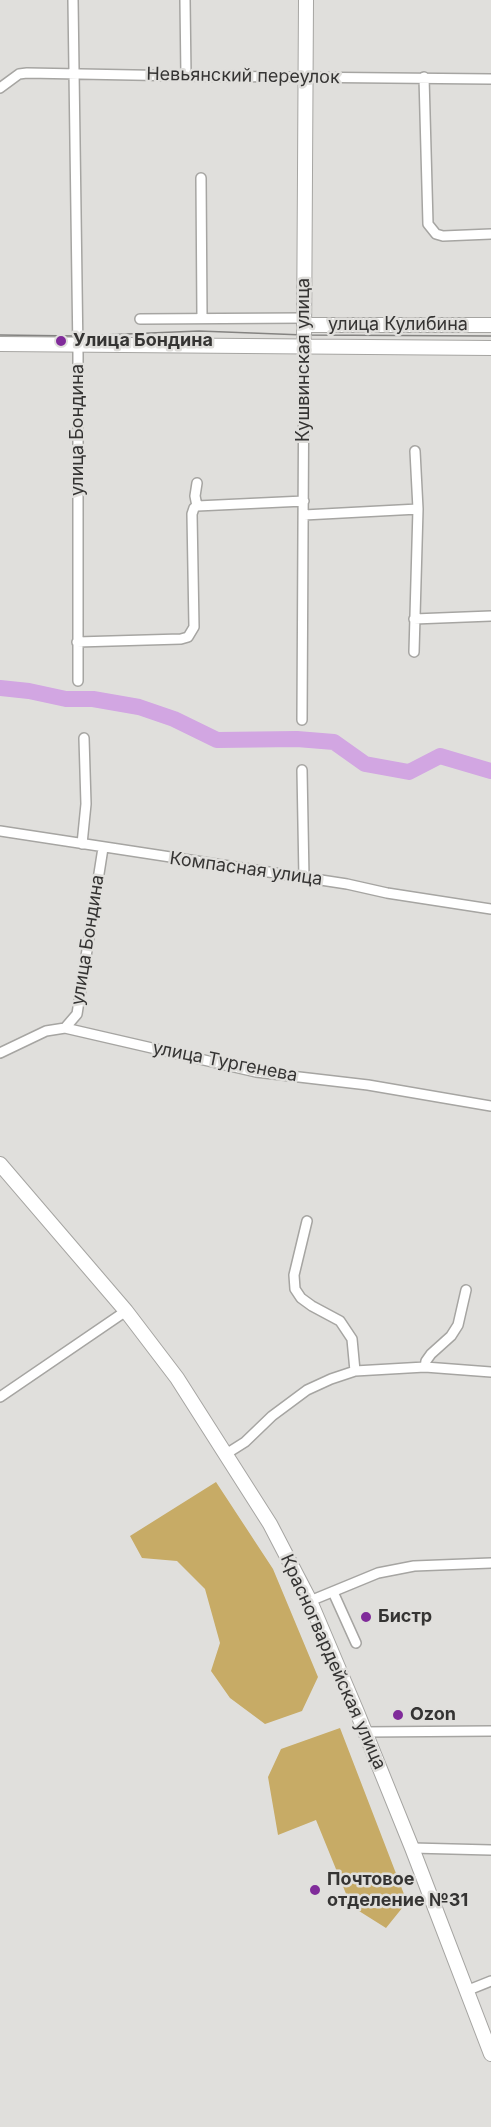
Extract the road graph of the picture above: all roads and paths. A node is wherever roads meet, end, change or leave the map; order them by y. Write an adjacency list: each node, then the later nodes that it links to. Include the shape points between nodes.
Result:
1 (73, 0): 4 (street, улица Бондина)
2 (185, 0): 5 (street)
3 (306, 0): 6 (main road, Кушвинская улица)
4 (73, 73): 5 (street, Невьянский переулок); 9 (street, Невьянский переулок, via 23,73); 17 (street, улица Бондина)
5 (186, 76): 6 (street, Невьянский переулок)
6 (304, 77): 7 (street, Невьянский переулок); 14 (main road, Кушвинская улица)
7 (424, 77): 8 (street, Невьянский переулок); 11 (street, via 428,224 443,236)
8 (491, 79)
9 (0, 88)
10 (201, 178): 12 (street)
11 (491, 234)
12 (202, 317): 13 (street); 14 (street)
13 (140, 319)
14 (304, 321): 15 (main road, улица Кулибина); 18 (main road, Кушвинская улица)
15 (491, 325)
16 (0, 344): 17 (main road, улица Кулибина)
17 (78, 344): 18 (main road, улица Кулибина); 28 (street, улица Бондина)
18 (304, 345): 19 (main road, улица Кулибина); 22 (street, Кушвинская улица)
19 (491, 348)
20 (415, 451): 24 (street)
21 (197, 483): 23 (street)
22 (304, 501): 23 (street); 25 (street, Кушвинская улица)
23 (197, 506): 28 (street, via 192,514 193,632 181,639)
24 (418, 510): 25 (street); 27 (street)
25 (304, 515): 31 (street, Кушвинская улица)
26 (491, 616): 27 (street)
27 (414, 619): 29 (street)
28 (77, 642): 30 (street, улица Бондина)
29 (414, 652)
30 (78, 681)
31 (302, 720)
32 (84, 738): 35 (street, via 86,804)
33 (302, 770): 37 (street)
34 (0, 831): 35 (street, Компасная улица)
35 (82, 844): 36 (street, Компасная улица)
36 (103, 848): 37 (street, Компасная улица); 39 (street, улица Бондина, via 76,1014)
37 (304, 878): 38 (street, Компасная улица)
38 (491, 909)
39 (65, 1028): 40 (street, улица Тургенева, via 46,1030); 41 (street, улица Тургенева, via 256,1072 368,1085)
40 (0, 1053)
41 (491, 1106)
42 (0, 1164): 45 (main road, Красногвардейская улица)
43 (307, 1221): 47 (street, via 294,1275 295,1289 312,1306 340,1321 352,1339)
44 (466, 1290): 46 (street, via 458,1325 431,1354)
45 (126, 1311): 49 (street); 50 (main road, Красногвардейская улица, via 177,1378)
46 (425, 1367): 47 (street); 48 (street)
47 (355, 1371): 50 (street, via 307,1389)
48 (491, 1372)
49 (0, 1397)
50 (226, 1454): 53 (main road, Красногвардейская улица, via 270,1524)
51 (491, 1563): 52 (street, via 414,1566 378,1573)
52 (333, 1592): 53 (street); 54 (street)
53 (310, 1601): 55 (main road, Красногвардейская улица)
54 (356, 1643)
55 (364, 1731): 56 (street); 57 (main road, Красногвардейская улица)
56 (491, 1731)
57 (412, 1848): 58 (street); 60 (main road, Красногвардейская улица)
58 (491, 1850)
59 (491, 1981): 60 (street)
60 (466, 1991): 61 (main road, Красногвардейская улица)
61 (491, 2054)

